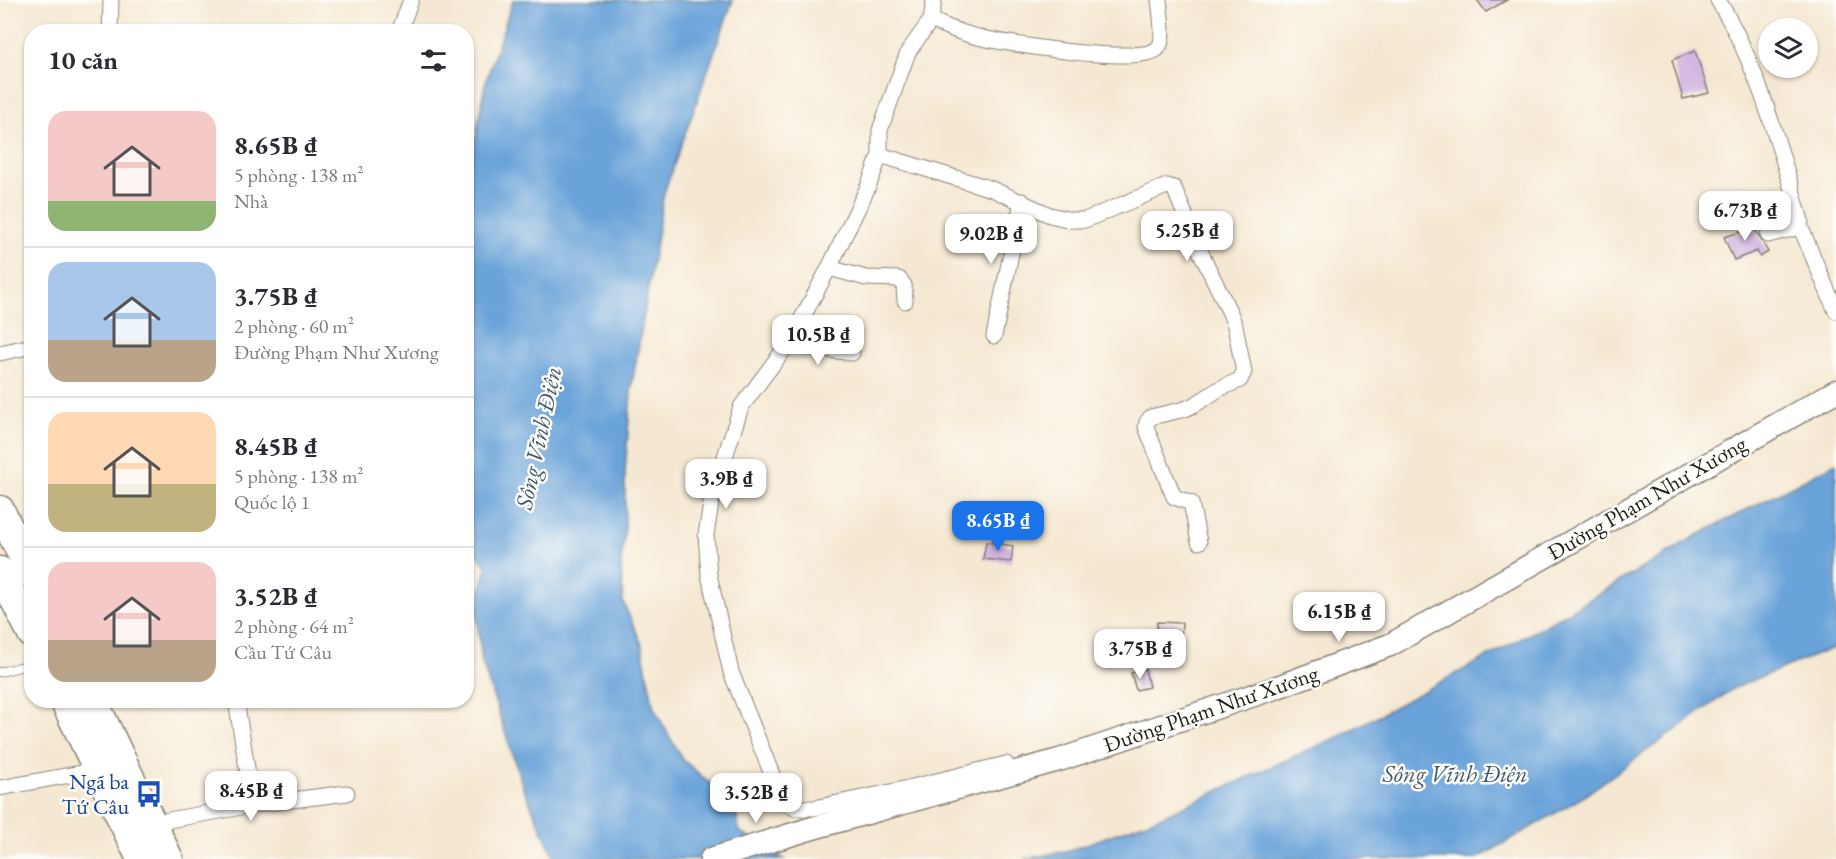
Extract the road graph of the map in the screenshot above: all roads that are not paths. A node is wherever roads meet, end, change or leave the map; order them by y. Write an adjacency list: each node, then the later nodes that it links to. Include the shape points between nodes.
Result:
1 (111, 0): 7 (street)
2 (411, 0): 8 (street)
3 (934, 0): 6 (street)
4 (1159, 0): 6 (street, via 1162,42 1158,49 1121,55 1059,51 970,35)
5 (1718, 0): 11 (street, via 1766,106)
6 (931, 20): 9 (street, via 908,52 880,130)
7 (110, 24)
8 (402, 24)
9 (880, 155): 10 (street); 13 (street)
10 (1022, 201): 16 (street); 23 (street, via 1050,215 1085,220 1162,188 1171,187 1177,193 1235,326 1244,372 1240,380 1196,404 1151,417 1147,422 1174,497 1191,503)
11 (1800, 226): 12 (street); 15 (street)
12 (1768, 235)
13 (829, 268): 14 (street, via 866,278 899,279 904,285); 17 (street)
14 (905, 301)
15 (1836, 311)
16 (993, 336)
17 (788, 344): 20 (street); 31 (street, via 741,407 712,496 706,535 709,575 731,672 773,777 790,805 814,808 1028,759)
18 (24, 348): 19 (street)
19 (0, 353)
20 (852, 353)
21 (1836, 391): 31 (main road, Đường Phạm Như Xương, via 1390,645 1272,690)
22 (0, 510): 24 (highway)
23 (1199, 542)
24 (12, 584): 25 (highway)
25 (24, 613)
26 (24, 666): 27 (lane)
27 (0, 672)
28 (68, 708): 32 (highway)
29 (97, 708): 36 (highway)
30 (237, 708): 35 (street)
31 (1059, 760): 39 (main road, Đường Phạm Như Xương)
32 (97, 770): 33 (street); 37 (highway)
33 (0, 788)
34 (347, 793): 35 (street)
35 (253, 805): 36 (street)
36 (152, 823): 38 (highway)
37 (141, 859)
38 (169, 859)
39 (711, 859)

